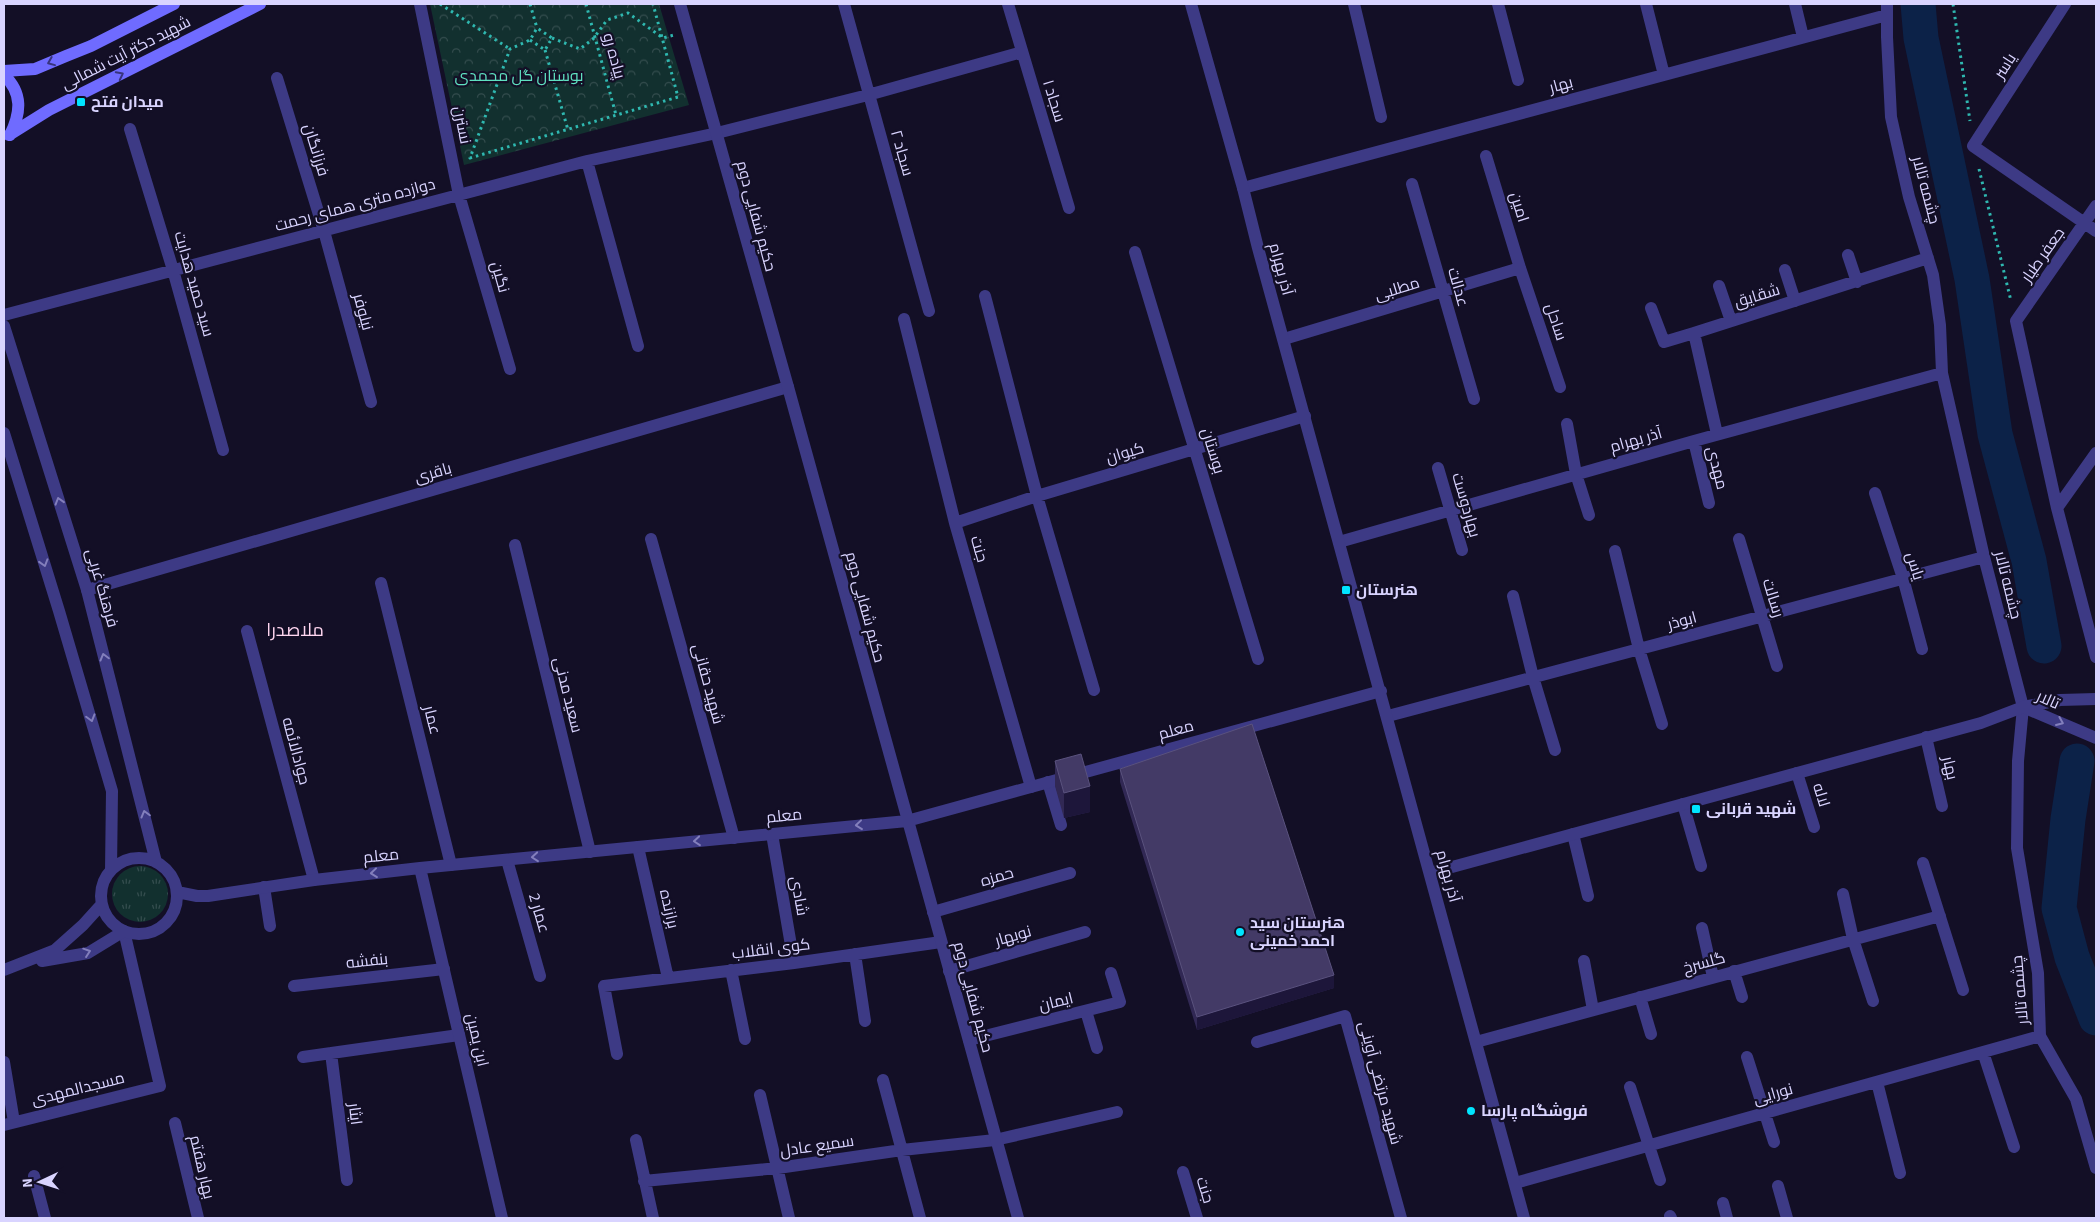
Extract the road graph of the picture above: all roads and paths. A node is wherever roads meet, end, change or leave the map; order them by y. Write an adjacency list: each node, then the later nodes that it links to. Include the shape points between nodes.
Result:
1 (174, 4): 29 (main road, شهید دکتر آیت شمالی, one-way to 29, via 91,46 35,69)
2 (260, 4): 40 (main road, شهید دکتر آیت شمالی, one-way to 2, via 50,110)
3 (420, 4): 46 (street, نسترن)
4 (440, 4): 26 (path)
5 (530, 4): 19 (path)
6 (586, 4): 21 (path, پیاده رو)
7 (652, 4): 24 (path)
8 (680, 4): 20 (street, حکیم شفایی دوم)
9 (844, 4): 34 (street, سجاد ۲)
10 (1008, 4): 28 (street, سجاد ۱)
11 (1191, 4): 45 (street, آذر بهرام)
12 (1354, 4): 36 (street)
13 (1498, 4): 33 (street)
14 (1646, 4): 30 (street)
15 (1795, 4): 22 (street)
16 (1953, 4): 41 (path)
17 (2064, 4): 41 (street, یاسر)
18 (1887, 9): 22 (street, بهار); 54 (street, چشمه تالار, via 1892,117 1909,197)
19 (537, 28): 23 (path); 25 (path)
20 (687, 31): 24 (path); 39 (street, حکیم شفایی دوم)
21 (596, 35): 23 (path, via 580,49); 24 (path, via 607,20 628,13); 35 (path, پیاده رو)
22 (1803, 37): 30 (street, بهار)
23 (552, 38): 27 (path)
24 (663, 38): 35 (path, via 678,97)
25 (530, 40): 27 (path); 38 (path, via 510,48 470,158)
26 (510, 49)
27 (545, 50): 38 (path)
28 (1022, 52): 34 (street, دوازده متری همای رحمت); 48 (street, سجاد ۱)
29 (4, 71)
30 (1664, 75): 45 (street, بهار)
31 (4, 76): 40 (main road, via 14,88 19,105 17,121)
32 (277, 78): 50 (street, فرزانگان)
33 (1518, 80)
34 (868, 95): 39 (street, دوازده متری همای رحمت); 64 (street, سجاد ۲)
35 (616, 115): 38 (path)
36 (1381, 117)
37 (130, 128): 56 (street, سید حمید هدایت)
38 (568, 130)
39 (717, 133): 43 (street, دوازده متری همای رحمت); 75 (street, حکیم شفایی دوم)
40 (7, 137)
41 (1973, 146): 49 (street); 67 (path)
42 (1486, 156): 55 (street, امین)
43 (587, 161): 46 (street, دوازده متری همای رحمت); 72 (street)
44 (1412, 184): 60 (street, عدالت)
45 (1243, 188): 71 (street, آذر بهرام)
46 (459, 195): 50 (street, دوازده متری همای رحمت); 73 (street, نگین)
47 (2096, 206): 49 (street, جعفر طیار)
48 (1069, 208)
49 (2085, 223): 51 (street); 67 (street, جعفر طیار)
50 (324, 231): 56 (street, دوازده متری همای رحمت); 78 (street, نیلوفر)
51 (2096, 231)
52 (1136, 252): 84 (street, بوستان)
53 (1848, 255): 58 (street)
54 (1928, 258): 58 (street, شقایق); 74 (street, چشمه تالار, via 1940,325)
55 (1520, 268): 60 (street, مطلبی); 76 (street, ساحل)
56 (173, 270): 65 (street, دوازده متری همای رحمت); 85 (street, سید حمید هدایت)
57 (1785, 270): 62 (street)
58 (1857, 282): 62 (street, شقایق)
59 (1719, 286): 68 (street)
60 (1442, 292): 71 (street, مطلبی); 77 (street, عدالت)
61 (985, 296): 90 (street)
62 (1795, 302): 68 (street, شقایق)
63 (1651, 308): 70 (street, شقایق, via 1664,342)
64 (929, 311)
65 (4, 315)
66 (904, 319): 95 (street, جنت)
67 (2016, 321): 92 (street)
68 (1731, 322): 70 (street, شقایق)
69 (4, 326): 105 (street, فرهنگ غربی, one-way to 69)
70 (1694, 333): 82 (street)
71 (1284, 339): 79 (street, آذر بهرام)
72 (638, 346)
73 (510, 369)
74 (1942, 373): 82 (street, آذر بهرام); 102 (street, چشمه تالار)
75 (788, 387): 105 (street, باقری); 129 (street, حکیم شفایی دوم)
76 (1560, 387)
77 (1474, 399)
78 (371, 402)
79 (1305, 416): 84 (street, کیوان); 98 (street, آذر بهرام)
80 (1567, 424): 88 (street)
81 (4, 432): 143 (street, one-way to 143, via 112,791)
82 (1717, 434): 83 (street, آذر بهرام)
83 (1694, 441): 88 (street, آذر بهرام); 91 (street, مهدی)
84 (1196, 449): 90 (street, کیوان); 112 (street, بوستان)
85 (223, 450)
86 (2096, 453): 92 (street)
87 (1438, 468): 93 (street, بهاردوست)
88 (1576, 474): 93 (street, آذر بهرام); 94 (street)
89 (1875, 493): 103 (street, یاس)
90 (1037, 496): 95 (street, کیوان); 115 (street)
91 (1709, 503)
92 (2057, 508): 111 (street)
93 (1450, 511): 98 (street, آذر بهرام); 100 (street, بهاردوست)
94 (1589, 514)
95 (955, 523): 126 (street, جنت)
96 (651, 539): 134 (street, شهید حقانی)
97 (1739, 539): 107 (street, رسالت)
98 (1339, 542): 116 (street, آذر بهرام)
99 (516, 545): 136 (street, سعید مدنی)
100 (1462, 550)
101 (1615, 551): 109 (street)
102 (1984, 557): 103 (street, ابوذر); 118 (street, چشمه تالار)
103 (1903, 578): 107 (street, ابوذر); 110 (street, یاس)
104 (381, 583): 140 (street, عمار)
105 (87, 590): 138 (street, فرهنگ غربی, one-way to 105)
106 (1513, 596): 114 (street)
107 (1761, 616): 109 (street, ابوذر); 113 (street, رسالت)
108 (247, 631): 146 (street, جوادالائمه)
109 (1639, 649): 114 (street, ابوذر); 120 (street)
110 (1922, 649)
111 (2096, 657)
112 (1258, 659)
113 (1777, 666)
114 (1533, 677): 119 (street, ابوذر); 123 (street)
115 (1094, 690)
116 (1381, 691): 119 (street, آذر بهرام); 125 (street, معلم)
117 (2096, 699): 118 (street, تالار, via 2060,700)
118 (2023, 707): 121 (street); 122 (street, تالار, one-way to 122); 183 (street, چشمه تالار, via 2018,761 2017,848 2038,973)
119 (1388, 716): 145 (street, آذر بهرام)
120 (1662, 724)
121 (1926, 738): 124 (street); 128 (street, بهار)
122 (2096, 738)
123 (1555, 750)
124 (1798, 773): 127 (street); 131 (street, لاله)
125 (1048, 782): 126 (street, معلم); 130 (street)
126 (1031, 787): 129 (street, معلم)
127 (1683, 804): 133 (street); 141 (street)
128 (1942, 806)
129 (908, 821): 132 (street, معلم, one-way to 132); 152 (street, حکیم شفایی دوم)
130 (1062, 825)
131 (1814, 827)
132 (772, 834): 134 (street, معلم); 162 (street, شادی)
133 (1573, 834): 145 (street); 150 (street)
134 (734, 838): 135 (street, معلم, one-way to 135)
135 (638, 847): 136 (street, معلم); 172 (street, برازنده)
136 (590, 852): 137 (street, معلم, one-way to 137)
137 (506, 860): 140 (street, معلم); 170 (street, عمار 2)
138 (156, 862): 143 (street, via 132,858); 148 (street, via 173,879)
139 (1923, 863): 153 (street)
140 (452, 865): 142 (street, معلم)
141 (1701, 866)
142 (420, 868): 146 (street, معلم, one-way to 146); 164 (street, ابن یمین)
143 (111, 870): 151 (street, via 101,892)
144 (1070, 873): 152 (street, حمزه)
145 (1430, 873): 187 (street, آذر بهرام)
146 (314, 880): 147 (street, معلم)
147 (264, 887): 148 (street, معلم, via 196,896); 154 (street)
148 (177, 892): 156 (street, via 171,917 162,927 137,934)
149 (1843, 894): 158 (street)
150 (1588, 896)
151 (102, 904): 156 (street, via 114,925); 163 (street, via 55,950)
152 (933, 912): 159 (street, حکیم شفایی دوم)
153 (1940, 916): 158 (street, گلسرخ); 174 (street)
154 (270, 926)
155 (1702, 928): 171 (street)
156 (124, 931): 163 (street, one-way to 156, via 88,953); 201 (street, مسجدالمهدی, via 160,1086)
157 (1085, 932): 167 (street, نوبهار)
158 (1853, 939): 168 (street, گلسرخ); 177 (street)
159 (941, 942): 160 (street, کوی انقلاب); 167 (street, حکیم شفایی دوم)
160 (855, 954): 162 (street, کوی انقلاب); 180 (street)
161 (1584, 961): 178 (street)
162 (794, 963): 166 (street, کوی انقلاب)
163 (22, 964): 165 (street)
164 (444, 969): 173 (street, بنفشه); 182 (street, ابن یمین)
165 (4, 970)
166 (731, 970): 172 (street, کوی انقلاب); 184 (street)
167 (949, 971): 185 (street, حکیم شفایی دوم)
168 (1734, 971): 171 (street, گلسرخ); 176 (street)
169 (1111, 973): 179 (street, ایمان, via 1120,1002)
170 (540, 976)
171 (1713, 977): 175 (street, گلسرخ)
172 (668, 978): 191 (street, کوی انقلاب, via 604,986)
173 (294, 986)
174 (1963, 990)
175 (1640, 997): 178 (street, گلسرخ); 181 (street)
176 (1742, 997)
177 (1873, 1001)
178 (1593, 1010): 187 (street, گلسرخ)
179 (1086, 1011): 185 (street, ایمان); 188 (street)
180 (865, 1021)
181 (1651, 1034)
182 (459, 1035): 190 (street); 222 (street, ابن یمین)
183 (2040, 1036): 189 (street, نورایی); 210 (street, چشمه تالار, via 2076,1099)
184 (745, 1040)
185 (969, 1040): 204 (street, حکیم شفایی دوم)
186 (1257, 1042): 228 (street, شهید مرتضی آوینی, via 1345,1016)
187 (1476, 1042): 217 (street, آذر بهرام)
188 (1097, 1048)
189 (1983, 1052): 196 (street, نورایی); 207 (street)
190 (331, 1053): 192 (street); 214 (street, ایثار)
191 (617, 1054)
192 (302, 1057)
193 (1748, 1057): 200 (street)
194 (4, 1062): 201 (street)
195 (883, 1080): 208 (street)
196 (1877, 1082): 200 (street, نورایی); 212 (street)
197 (1630, 1087): 206 (street)
198 (760, 1094): 209 (street)
199 (1117, 1112): 204 (street)
200 (1765, 1113): 205 (street); 206 (street, نورایی)
201 (9, 1123)
202 (175, 1123): 221 (street, بهار هفتم)
203 (636, 1140): 216 (street)
204 (995, 1140): 208 (street, سمیع عادل); 226 (street, حکیم شفایی دوم)
205 (1774, 1142)
206 (1649, 1146): 215 (street); 217 (street, نورایی)
207 (2014, 1147)
208 (902, 1150): 209 (street, سمیع عادل); 225 (street)
209 (778, 1168): 216 (street, سمیع عادل); 224 (street)
210 (2096, 1168)
211 (1183, 1172): 227 (street, جنت)
212 (1900, 1173)
213 (34, 1176): 220 (street)
214 (347, 1180)
215 (1660, 1180)
216 (644, 1181): 223 (street)
217 (1515, 1183): 229 (street, آذر بهرام)
218 (1778, 1186): 231 (street)
219 (1723, 1204): 230 (street)
220 (45, 1218)
221 (198, 1218)
222 (502, 1218)
223 (653, 1218)
224 (789, 1218)
225 (920, 1218)
226 (1018, 1218)
227 (1196, 1218)
228 (1401, 1218)
229 (1524, 1218)
230 (1727, 1218)
231 (1787, 1218)

